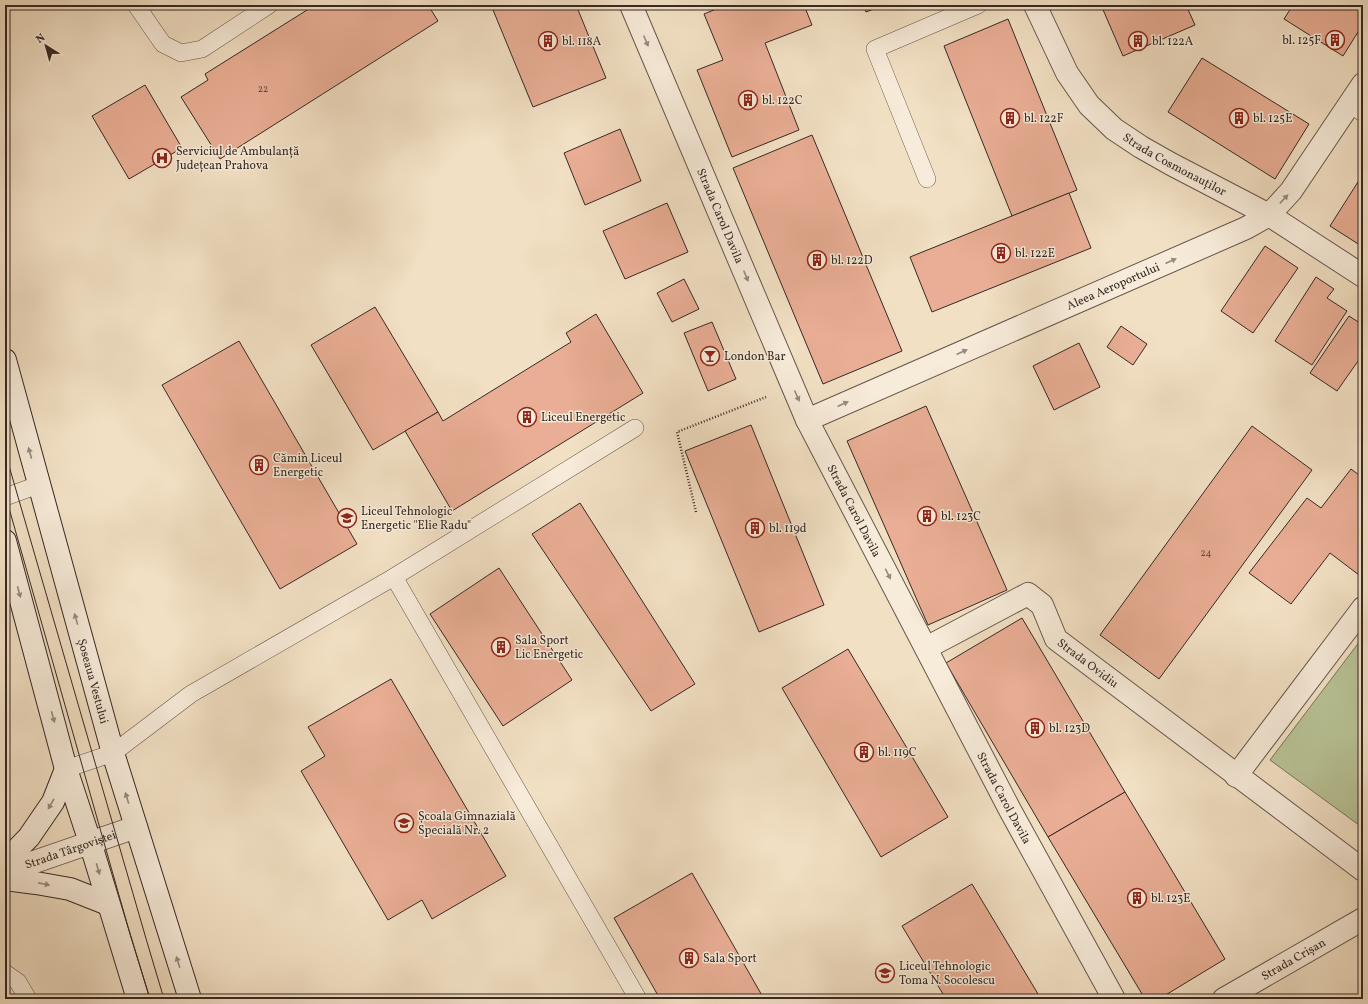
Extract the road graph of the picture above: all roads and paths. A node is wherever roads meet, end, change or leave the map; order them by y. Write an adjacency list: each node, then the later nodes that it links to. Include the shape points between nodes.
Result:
1 (136, 5): 2 (lane, via 163,44 180,54 202,49)
2 (269, 5)
3 (631, 5): 12 (street, Strada Carol Davila, one-way to 12)
4 (978, 5): 8 (lane, via 875,49)
5 (1035, 5): 9 (street, Strada Cosmonauților, via 1067,73 1089,105 1114,129 1171,164)
6 (1363, 84): 7 (street, Aleea Aeroportului)
7 (1356, 109): 9 (street, Aleea Aeroportului, one-way to 7)
8 (927, 179)
9 (1269, 215): 10 (street, Strada Cosmonauților); 13 (street, Aleea Aeroportului, one-way to 9, via 1246,228)
10 (1363, 276)
11 (5, 360): 15 (street, Șoseaua Vestului, one-way to 11)
12 (793, 386): 13 (street, Strada Carol Davila, one-way to 13); 17 (path, via 677,432)
13 (808, 420): 21 (street, Strada Carol Davila, one-way to 21)
14 (635, 428): 19 (lane)
15 (38, 485): 16 (lane); 22 (street, Șoseaua Vestului, one-way to 15)
16 (5, 497)
17 (696, 512)
18 (5, 541): 23 (street, one-way to 23)
19 (394, 577): 22 (lane, via 191,694); 37 (lane)
20 (1363, 608): 24 (street)
21 (926, 648): 24 (street, Strada Ovidiu, via 1028,594 1042,605 1056,639); 38 (street, Strada Carol Davila, via 1010,810)
22 (113, 753): 23 (lane); 25 (street, Șoseaua Vestului, one-way to 22)
23 (66, 769): 26 (street); 27 (street, one-way to 27, via 53,802 29,837)
24 (1236, 776): 28 (street, Strada Ovidiu)
25 (136, 826): 26 (street, Strada Târgoviștei); 36 (street, Șoseaua Vestului, one-way to 25)
26 (90, 842): 29 (street, Strada Târgoviștei); 31 (street, one-way to 31)
27 (5, 862)
28 (1363, 870)
29 (5, 872)
30 (5, 879): 31 (street, one-way to 31, via 70,889)
31 (108, 904): 35 (street)
32 (1363, 919): 39 (street, Strada Crișan)
33 (5, 973): 34 (lane, via 18,982)
34 (28, 999)
35 (138, 999)
36 (190, 999)
37 (638, 999)
38 (1114, 999)
39 (1224, 999)

